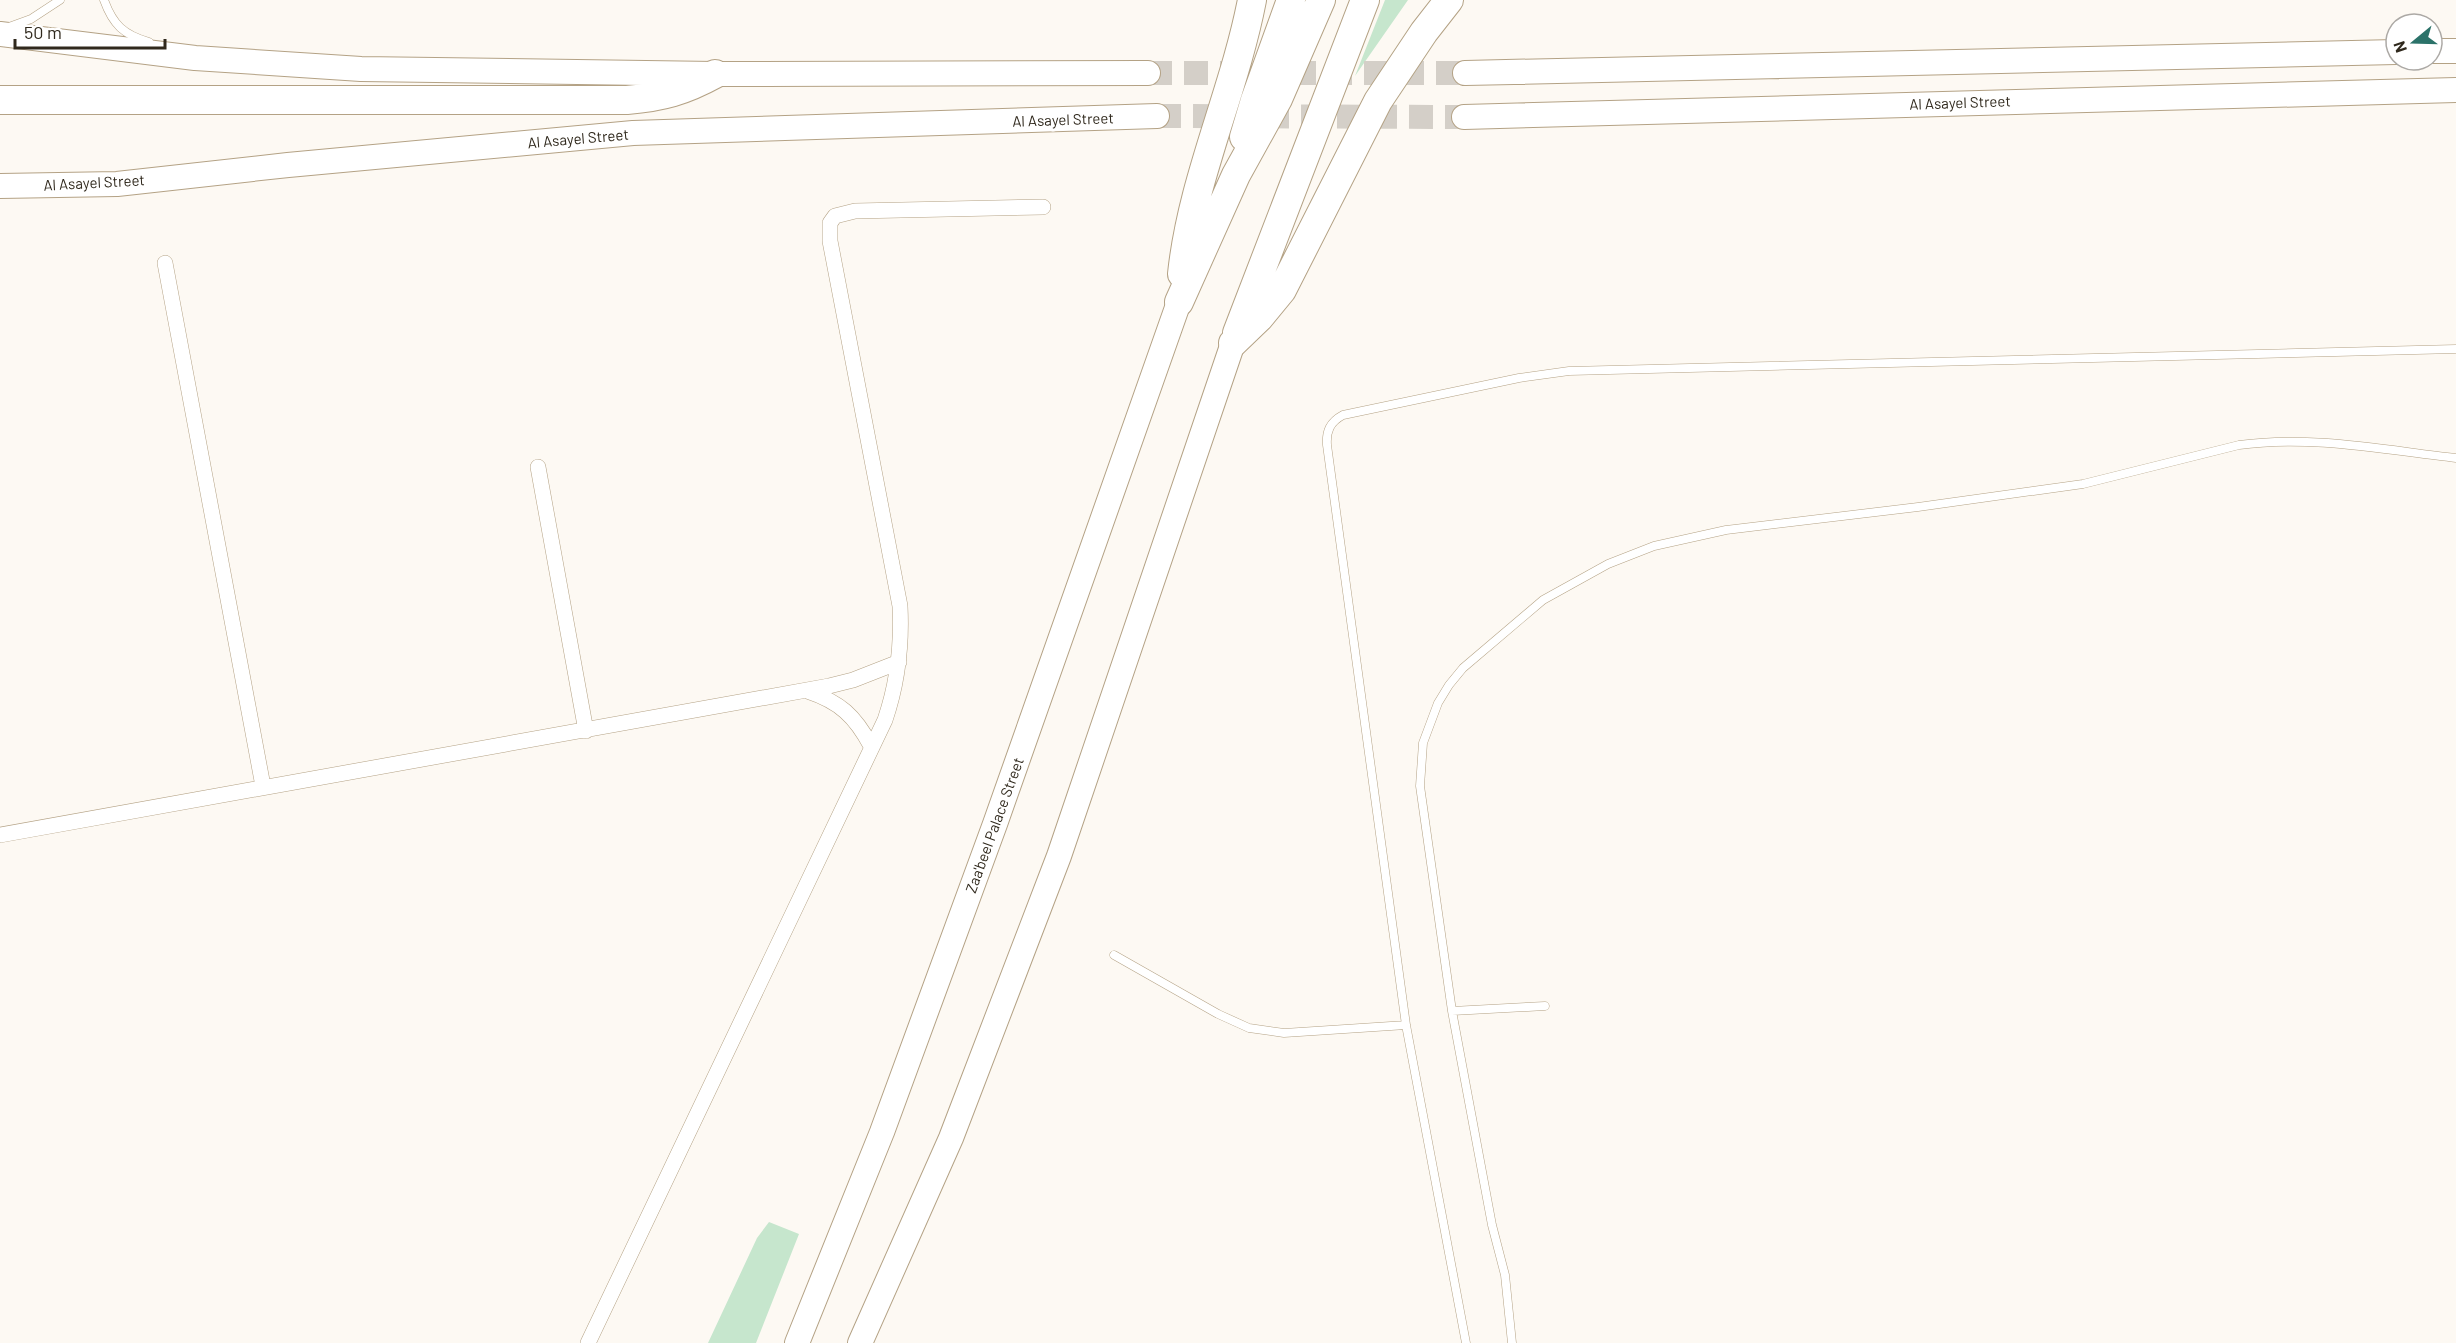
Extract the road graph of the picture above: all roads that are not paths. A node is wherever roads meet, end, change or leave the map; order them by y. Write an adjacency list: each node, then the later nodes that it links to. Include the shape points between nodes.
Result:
1 (60, 0): 8 (lane, via 31,19)
2 (104, 0): 10 (lane, via 112,19 124,33)
3 (1252, 0): 22 (highway, via 1192,209)
4 (1291, 0): 18 (highway, via 1247,124)
5 (1321, 0): 18 (highway, via 1278,99)
6 (1365, 0): 23 (highway)
7 (1449, 0): 23 (highway, via 1378,101 1282,290)
8 (0, 31): 10 (main road)
9 (2384, 52): 12 (main road)
10 (195, 58): 13 (main road, via 423,71)
11 (1148, 73): 13 (main road)
12 (1465, 73)
13 (715, 74): 15 (highway, via 689,88 659,97 627,100)
14 (2456, 90): 17 (main road, Al Asayel Street)
15 (0, 100)
16 (1157, 116): 19 (main road, Al Asayel Street, via 633,133 117,184)
17 (1464, 117)
18 (1236, 175): 22 (highway)
19 (0, 186)
20 (1043, 207): 27 (street, via 855,211 835,216 830,223 830,241 895,575 900,617)
21 (165, 263): 31 (street)
22 (1179, 302): 38 (main road, Zaa'beel Palace Street, via 991,835 882,1132)
23 (1233, 343): 39 (main road, via 1059,856 951,1138)
24 (2456, 349): 36 (lane, via 1569,370 1343,415 1335,420 1329,427 1327,445)
25 (2456, 458): 35 (lane, via 2310,441 2239,445 2083,484 1702,534 1631,554 1586,575 1523,615 1463,668 1429,722 1423,743 1420,786)
26 (538, 467): 29 (street)
27 (899, 662): 28 (street, via 853,680); 30 (street, via 895,691)
28 (804, 690): 29 (street); 30 (street, via 845,709)
29 (586, 731): 31 (street)
30 (871, 746): 37 (street)
31 (263, 786): 32 (street)
32 (0, 835)
33 (1114, 955): 36 (lane, via 1250,1028 1284,1033)
34 (1545, 1006): 35 (lane)
35 (1452, 1011): 41 (lane, via 1505,1275)
36 (1406, 1025): 40 (lane)
37 (588, 1343)
38 (797, 1343)
39 (860, 1343)
40 (1466, 1343)
41 (1512, 1343)

